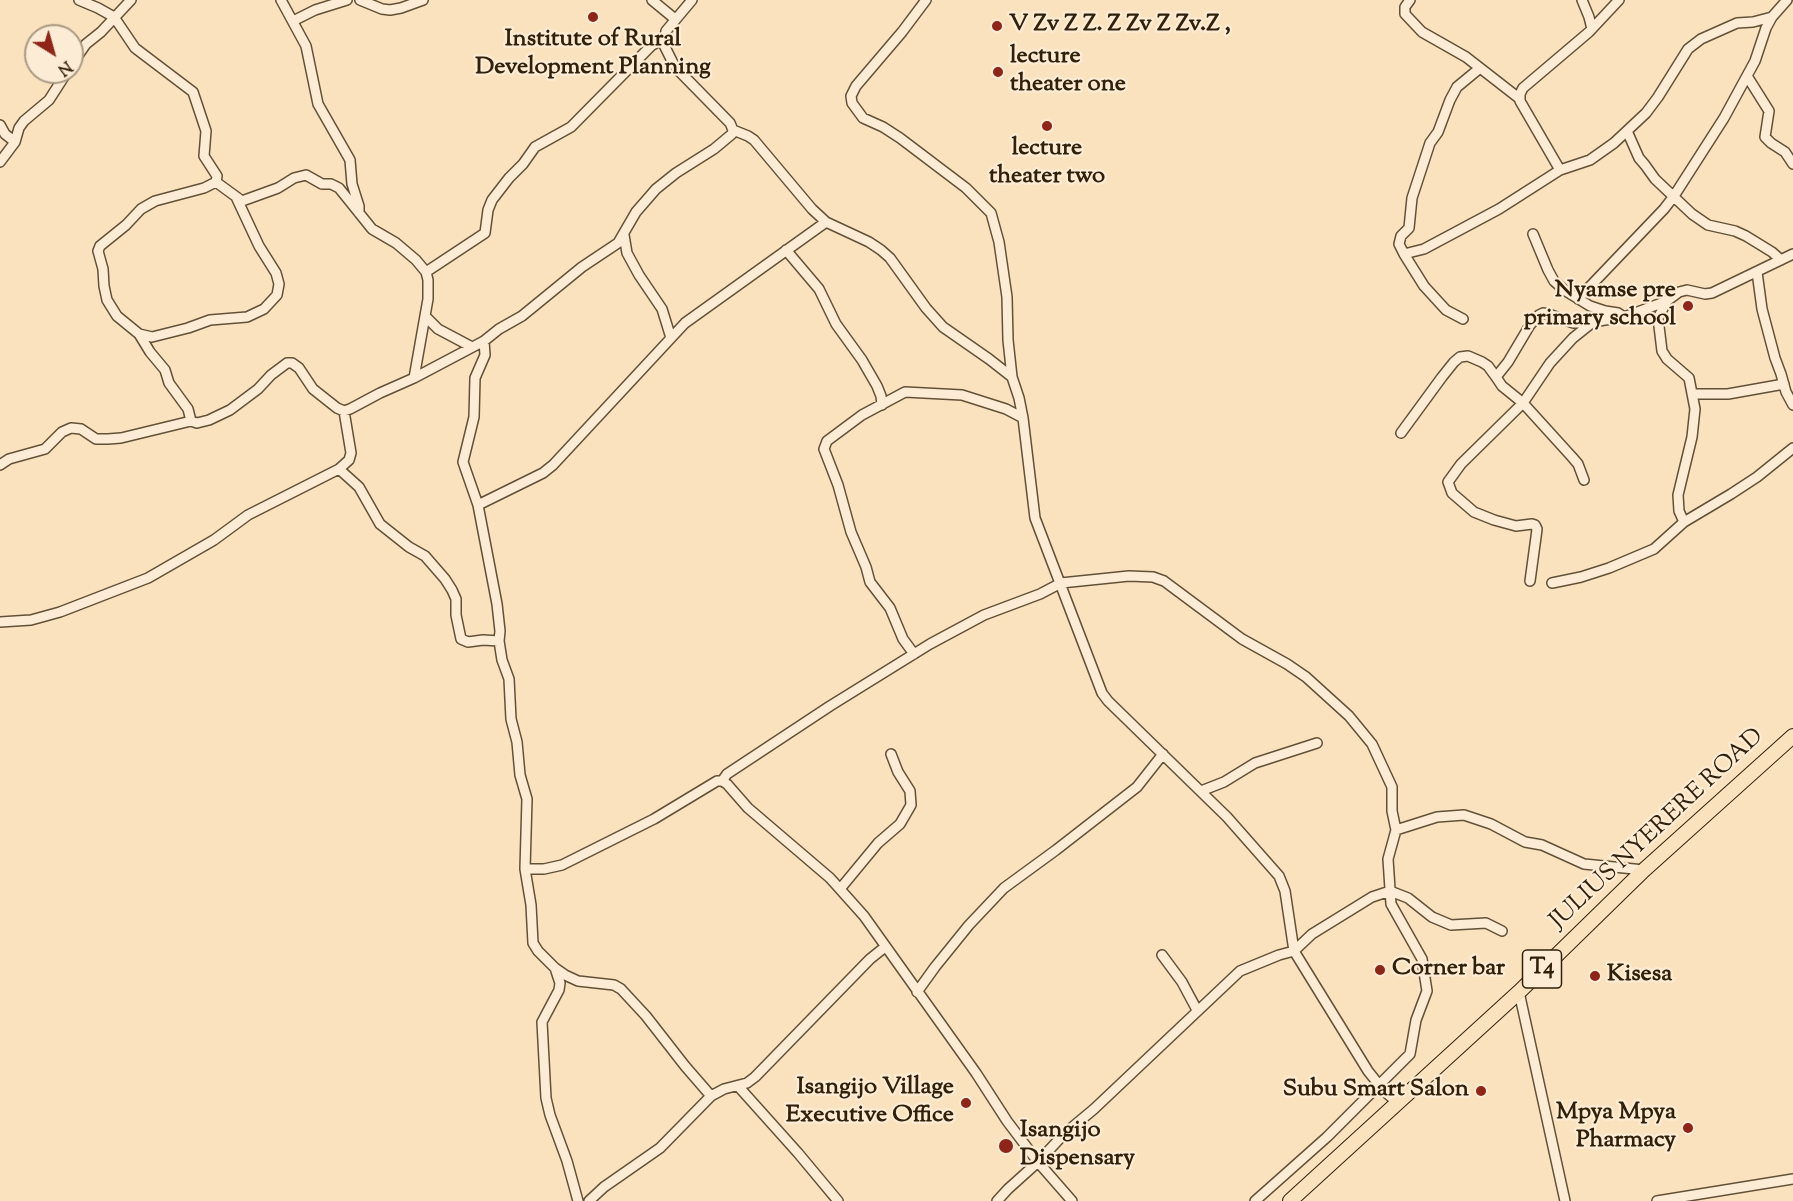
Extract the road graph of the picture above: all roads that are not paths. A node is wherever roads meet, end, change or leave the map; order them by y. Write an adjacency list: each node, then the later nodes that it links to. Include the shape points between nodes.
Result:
1 (80, 0): 14 (street)
2 (131, 0): 14 (street)
3 (281, 0): 17 (street)
4 (347, 0): 17 (street)
5 (360, 0): 6 (street, via 390,10)
6 (423, 0)
7 (652, 0): 16 (street)
8 (692, 0): 16 (street)
9 (927, 0): 55 (street, via 856,86 852,103 863,118 900,138 966,188 991,213 1008,297)
10 (1410, 0): 21 (street, via 1405,14 1422,32)
11 (1582, 0): 18 (street)
12 (1619, 0): 18 (street)
13 (1787, 0): 15 (street)
14 (114, 17): 20 (street); 32 (street, via 135,48 194,94 206,131 204,156 217,176)
15 (1772, 17): 22 (street); 27 (street, via 1737,22 1688,49 1658,97)
16 (675, 19): 19 (street)
17 (293, 21): 35 (street, via 306,46 318,104 350,160)
18 (1592, 29): 24 (street, via 1523,88)
19 (664, 38): 26 (street, via 673,63); 43 (street, via 651,46 571,128 534,147 492,200 485,233)
20 (84, 47)
21 (1479, 68): 24 (street); 40 (street, via 1457,87 1430,143 1412,198 1409,228 1399,244)
22 (1747, 76): 30 (street, via 1769,111 1765,137 1785,152); 33 (street)
23 (59, 84): 28 (street, via 49,100 24,121)
24 (1520, 99): 31 (street)
25 (0, 125): 28 (street)
26 (733, 130): 36 (street, via 754,140); 38 (street, via 730,137 656,189 636,212)
27 (1627, 131): 31 (street, via 1590,160); 33 (street, via 1639,158)
28 (15, 142): 29 (street)
29 (0, 162)
30 (1793, 164)
31 (1560, 170): 40 (street, via 1499,209 1424,249)
32 (216, 182): 34 (street); 51 (street, via 141,208 100,246 107,300 117,316)
33 (1674, 196): 42 (street, via 1708,225 1741,233); 45 (street)
34 (237, 198): 35 (street, via 254,198 306,175 339,188); 51 (street, via 276,273 277,295 264,309 247,317 210,320 152,337)
35 (359, 213): 43 (street, via 372,229 396,243)
36 (826, 222): 39 (street); 55 (street, via 881,249 943,327)
37 (1533, 234): 45 (street, via 1554,281)
38 (624, 235): 52 (street, via 627,253 662,309); 53 (street, via 611,249)
39 (786, 250): 52 (street, via 685,323); 61 (street, via 819,289 836,324 877,386)
40 (1404, 254): 49 (street, via 1424,286 1446,310)
41 (1793, 254): 42 (street)
42 (1781, 260): 44 (street)
43 (426, 272): 48 (street)
44 (1757, 272): 46 (street, via 1712,293 1687,290); 58 (street, via 1762,309)
45 (1578, 299): 47 (street)
46 (1667, 302): 47 (street); 59 (street, via 1658,318 1662,351 1689,378)
47 (1624, 317): 50 (street)
48 (426, 318): 54 (street); 57 (street)
49 (1463, 319)
50 (1593, 322): 56 (street, via 1573,323 1550,314 1539,315); 60 (street, via 1550,363)
51 (139, 334): 65 (street, via 188,409)
52 (671, 338): 72 (street, via 553,465)
53 (484, 341): 54 (street); 72 (street, via 485,355 475,378 474,417 463,462)
54 (472, 347): 57 (street)
55 (1012, 377): 64 (street)
56 (1496, 377): 60 (street); 66 (street, via 1482,362 1461,357)
57 (414, 378): 63 (street)
58 (1784, 384): 59 (street, via 1728,394); 62 (street)
59 (1692, 394): 73 (street, via 1694,423 1678,495)
60 (1523, 403): 71 (street, via 1578,464); 74 (street, via 1448,482 1452,493 1474,512 1516,526 1534,525 1537,529)
61 (882, 405): 64 (street, via 905,392 946,393 1006,409); 79 (street, via 840,431 827,441 824,449 870,582 890,608 903,639)
62 (1793, 405)
63 (344, 411): 65 (street, via 313,389 299,368 287,363 230,410 209,420); 70 (street, via 351,453)
64 (1023, 418): 75 (street, via 1035,518)
65 (190, 421): 69 (street, via 108,439 96,439 81,429 71,428 45,448)
66 (1401, 433)
67 (1793, 442): 68 (street)
68 (1790, 451): 73 (street)
69 (0, 465)
70 (339, 469): 77 (street, via 248,515 214,540 148,578 60,612); 78 (street, via 359,487 380,524 425,556 445,579 456,599 460,639)
71 (1584, 480)
72 (478, 505): 78 (street, via 498,604)
73 (1684, 522): 76 (street, via 1654,549 1609,568)
74 (1530, 581)
75 (1061, 583): 79 (street, via 984,615); 83 (street, via 1102,693); 86 (street, via 1129,576 1164,581 1234,633 1306,677 1349,716 1372,744 1392,787)
76 (1552, 583)
77 (0, 622)
78 (499, 641): 87 (street, via 509,679 511,719 527,799)
79 (915, 654): 84 (street, via 830,706)
80 (1793, 736): 88 (highway, JULIUS NYERERE ROAD / T4)
81 (1317, 743): 85 (street, via 1255,763)
82 (891, 754): 89 (street, via 910,791 911,805 900,824 878,843)
83 (1163, 754): 85 (street); 96 (street, via 1137,787 1004,888 969,925)
84 (722, 781): 87 (street, via 562,865); 89 (street)
85 (1201, 791): 93 (street, via 1279,876)
86 (1396, 830): 88 (street, via 1437,817 1464,815 1584,864); 90 (street, via 1388,859)
87 (525, 869): 95 (street, via 533,943)
88 (1644, 870): 97 (highway, JULIUS NYERERE ROAD / T4)
89 (840, 889): 92 (street)
90 (1390, 891): 91 (street, via 1408,897 1432,917 1451,925 1486,923); 93 (street, via 1372,897 1312,934); 99 (street, via 1391,904 1422,960 1427,991 1416,1020 1410,1054)
91 (1502, 931)
92 (885, 947): 96 (street); 100 (street, via 755,1077)
93 (1294, 951): 98 (street, via 1240,971); 99 (street)
94 (1162, 955): 98 (street)
95 (555, 968): 101 (street, via 578,981 621,989); 105 (street, via 559,990 542,1022 546,1098)
96 (917, 992): 103 (street)
97 (1519, 992): 102 (highway, JULIUS NYERERE ROAD / T4); 112 (street)
98 (1197, 1011): 103 (street)
99 (1379, 1085): 102 (street); 110 (street)
100 (738, 1086): 101 (street); 107 (street)
101 (711, 1096): 106 (street, via 660,1148)
102 (1397, 1102): 111 (highway, JULIUS NYERERE ROAD / T4)
103 (1038, 1162): 108 (street); 109 (street)
104 (1793, 1179): 113 (street)
105 (578, 1201)
106 (589, 1201)
107 (838, 1201)
108 (997, 1201)
109 (1072, 1201)
110 (1255, 1201)
111 (1290, 1201)
112 (1565, 1201)
113 (1657, 1201)

